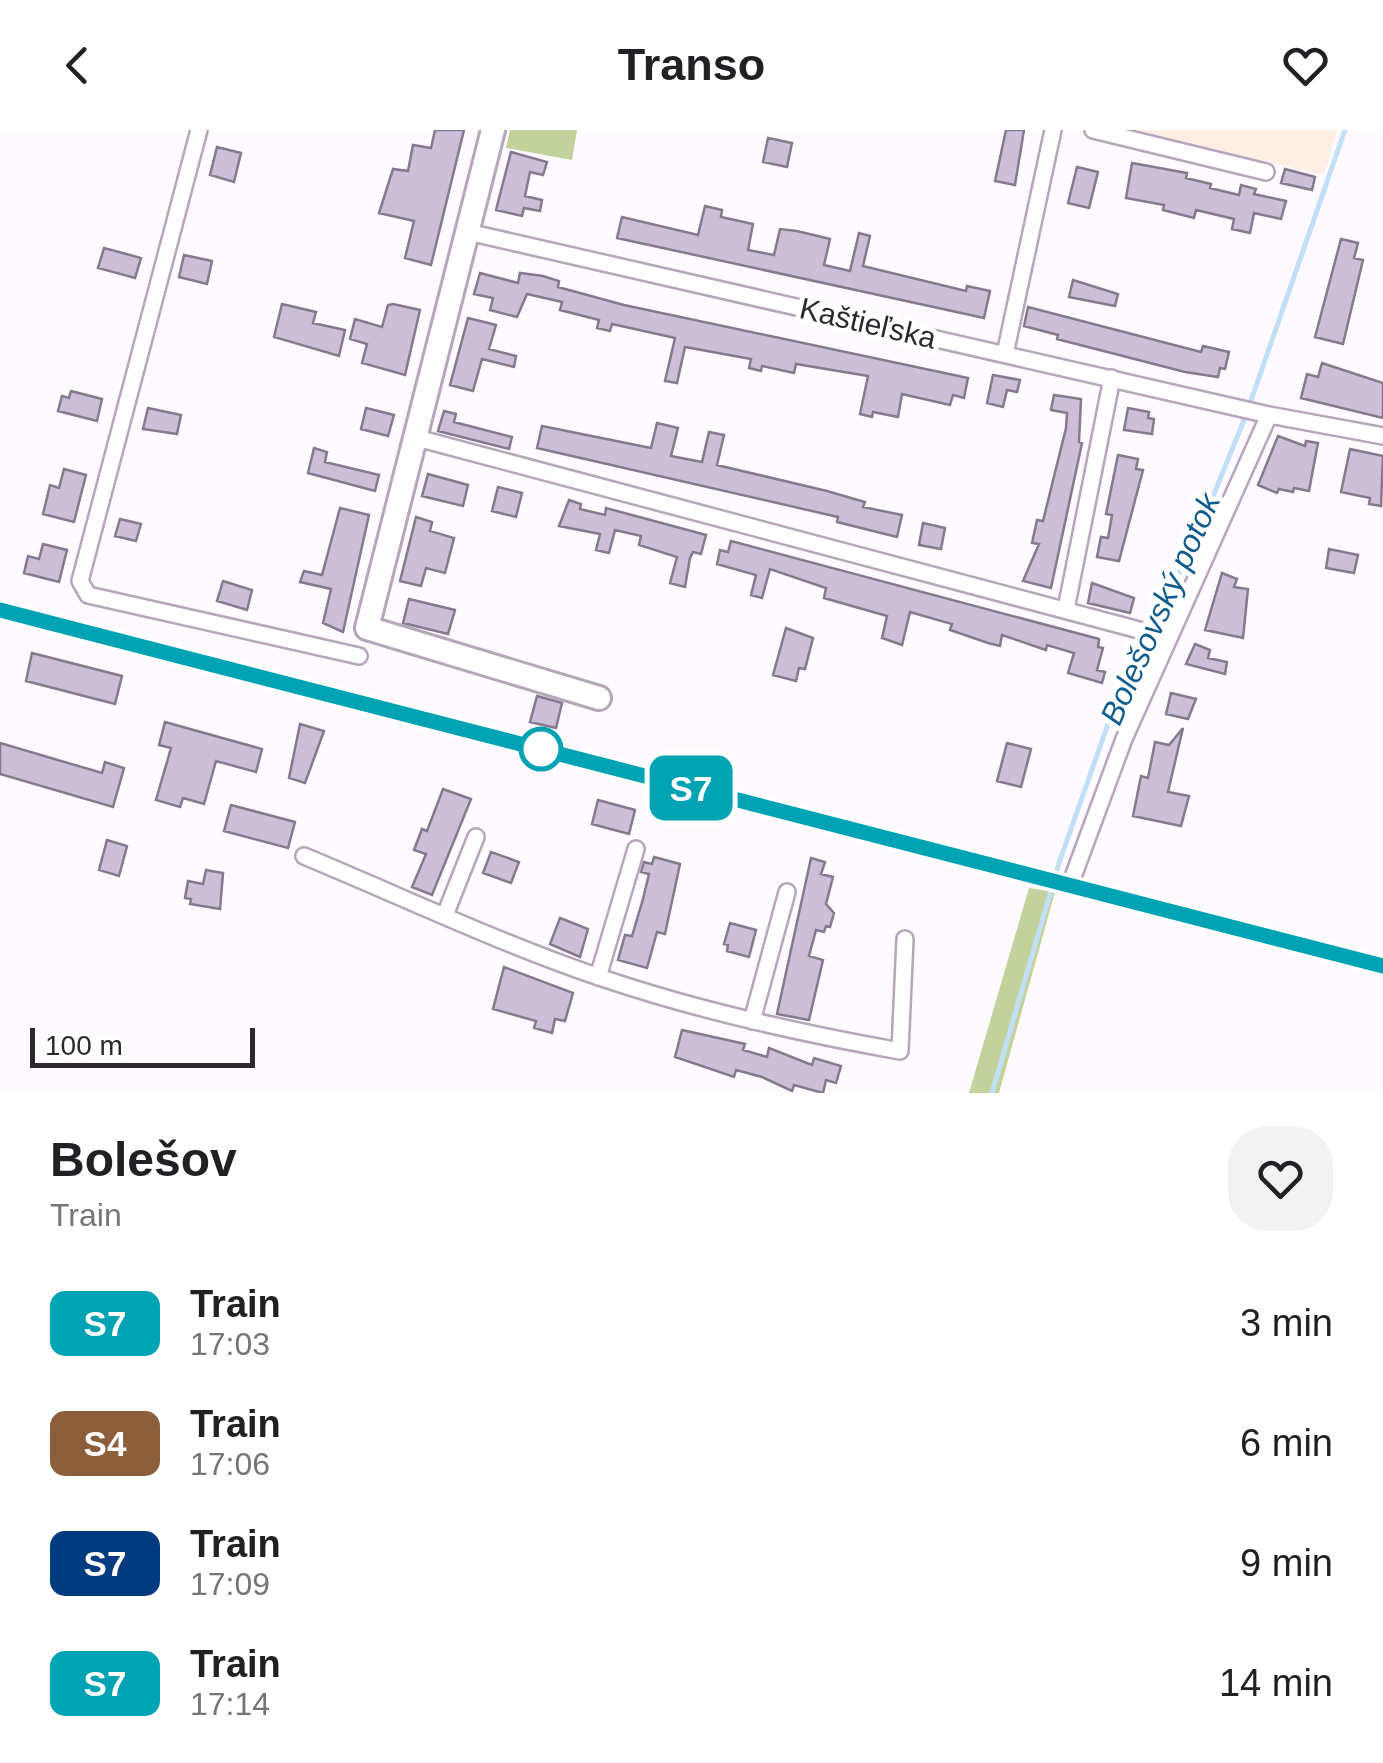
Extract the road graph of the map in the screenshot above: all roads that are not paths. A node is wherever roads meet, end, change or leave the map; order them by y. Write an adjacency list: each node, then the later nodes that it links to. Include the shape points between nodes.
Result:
1 (199, 130): 14 (street, via 80,581 88,595)
2 (493, 130): 6 (street)
3 (1053, 130): 7 (street)
4 (1093, 130): 5 (street)
5 (1266, 172)
6 (468, 232): 7 (street, Kaštieľska); 11 (street)
7 (1005, 354): 8 (street, Kaštieľska)
8 (1112, 378): 9 (street, Kaštieľska); 12 (street)
9 (1254, 410): 10 (street, Kaštieľska); 19 (street)
10 (1383, 436)
11 (416, 438): 12 (street); 15 (street, via 366,628)
12 (1066, 609): 13 (street)
13 (1139, 630)
14 (359, 656)
15 (599, 698)
16 (476, 837): 21 (street)
17 (636, 849): 23 (street)
18 (304, 856): 21 (street)
19 (1070, 885)
20 (788, 892): 24 (street)
21 (446, 914): 23 (street)
22 (905, 939): 24 (street, via 900,1051)
23 (598, 977): 24 (street)
24 (752, 1020)

